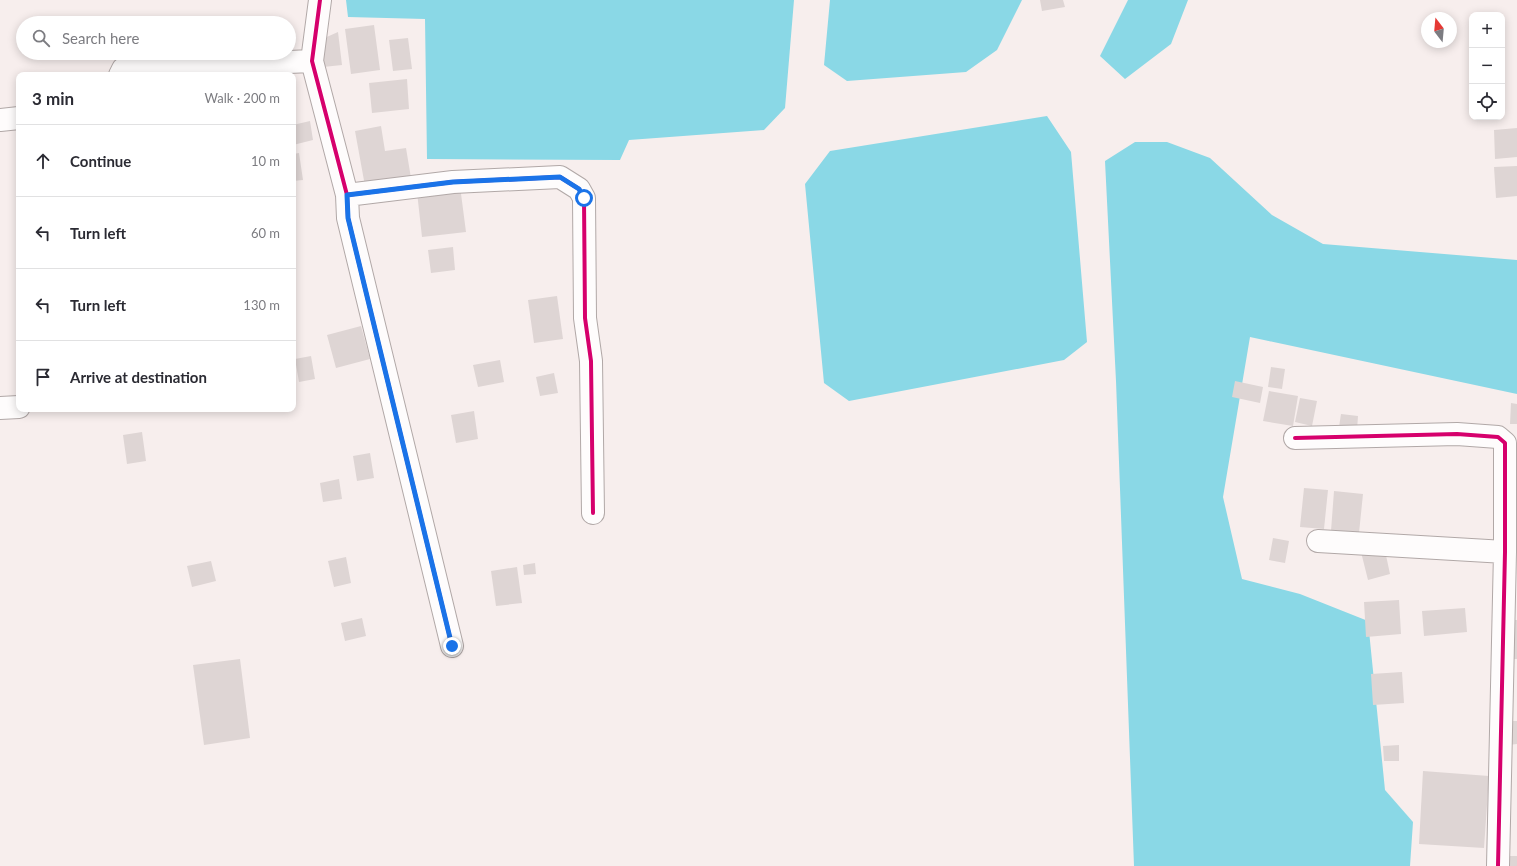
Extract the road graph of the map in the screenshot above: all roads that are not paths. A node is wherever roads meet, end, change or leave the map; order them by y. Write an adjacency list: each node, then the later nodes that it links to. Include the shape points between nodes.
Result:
1 (320, 0): 2 (street)
2 (312, 61): 3 (street, via 124,69); 6 (street)
3 (122, 72)
4 (16, 118): 5 (street)
5 (0, 120)
6 (347, 195): 10 (street, via 453,182 560,177 579,189 584,198 585,318 591,361); 13 (street, via 348,218)
7 (16, 407): 8 (street)
8 (0, 408)
9 (1295, 438): 12 (street, via 1457,434 1498,437 1505,443 1506,458)
10 (593, 512)
11 (1318, 541): 12 (street)
12 (1505, 552): 14 (street)
13 (452, 646)
14 (1498, 866)

